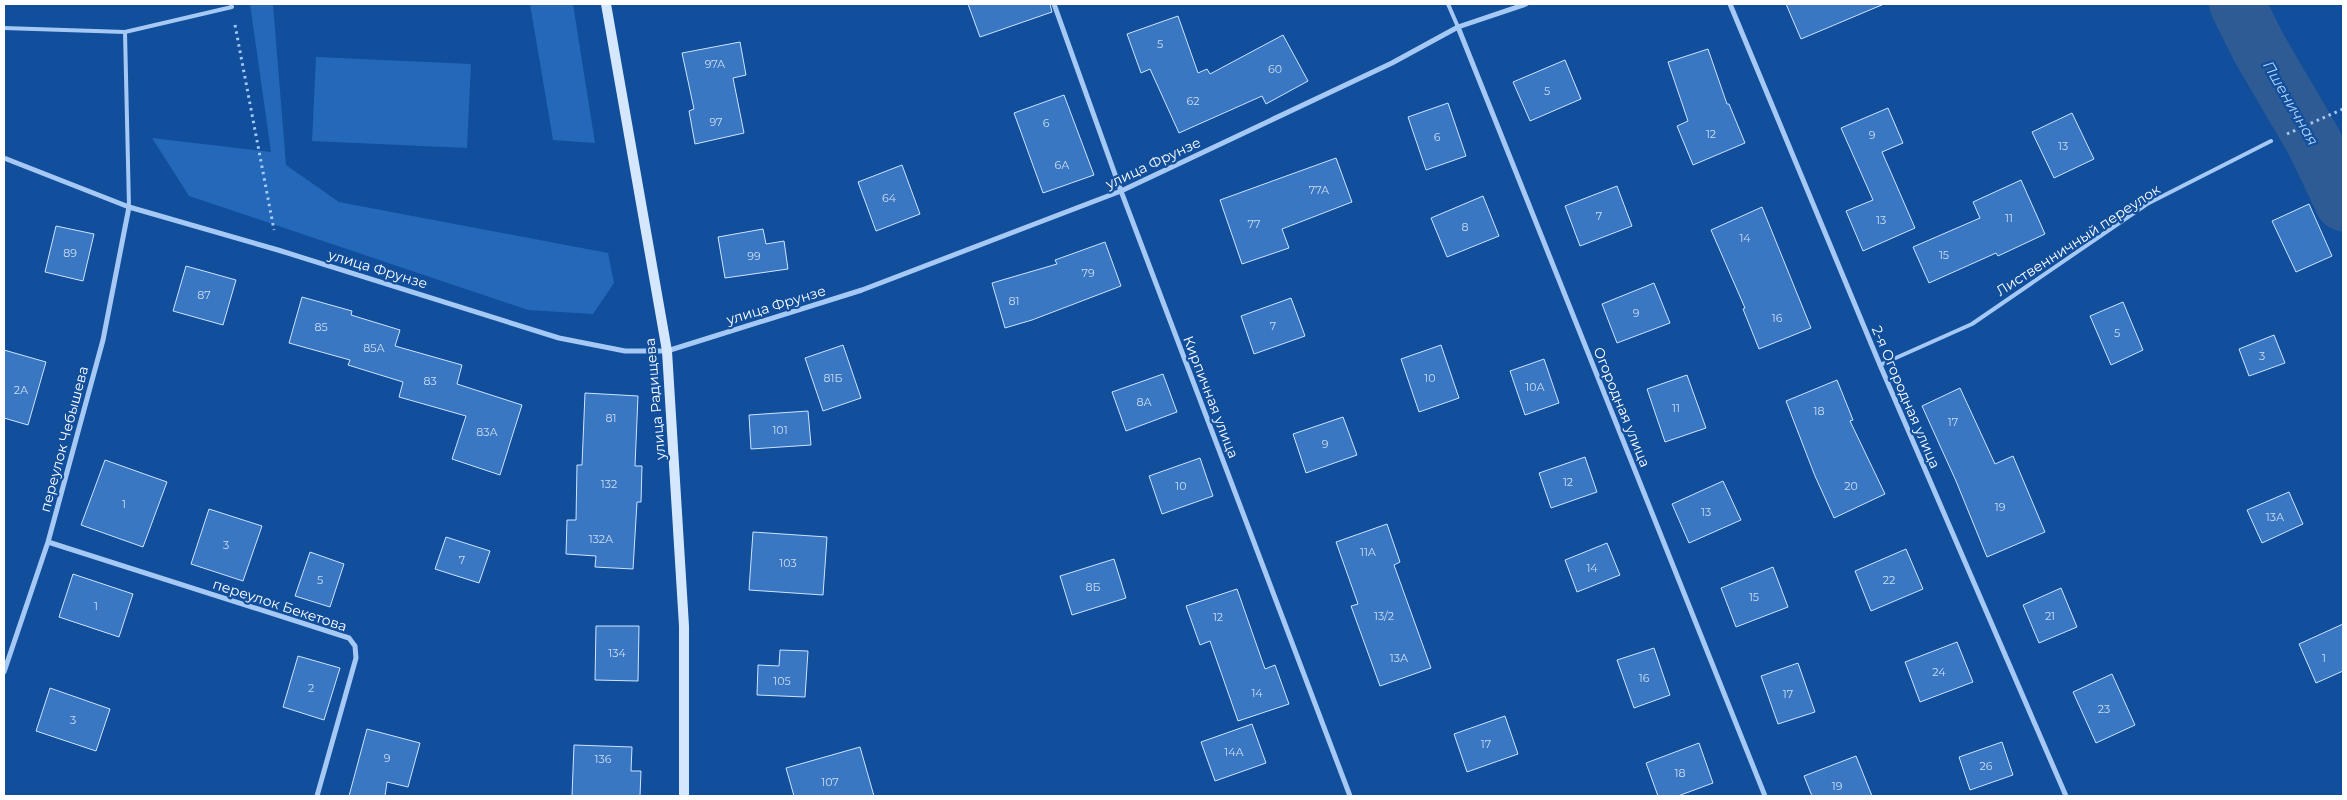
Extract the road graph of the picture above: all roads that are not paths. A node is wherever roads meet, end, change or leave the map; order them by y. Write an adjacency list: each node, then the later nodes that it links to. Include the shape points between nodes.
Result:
1 (606, 4): 14 (main road, улица Радищева)
2 (1054, 4): 12 (street, Кирпичная улица)
3 (1448, 4): 7 (lane)
4 (1526, 4): 7 (street, улица Фрунзе)
5 (1730, 4): 15 (street, 2-я Огородная улица)
6 (231, 5): 9 (lane)
7 (1458, 27): 12 (street, улица Фрунзе, via 1392,63); 21 (street, Огородная улица)
8 (4, 28): 9 (lane)
9 (125, 32): 13 (lane)
10 (2271, 141): 15 (lane, Лиственничный переулок, via 2147,204 1972,324)
11 (4, 158): 13 (street, улица Фрунзе)
12 (1121, 191): 14 (street, улица Фрунзе, via 862,290); 20 (street, Кирпичная улица)
13 (129, 207): 14 (street, улица Фрунзе, via 560,338 625,351); 16 (street, переулок Чебышева, via 103,340)
14 (667, 351): 19 (main road, улица Радищева, via 684,626)
15 (1880, 366): 22 (street, 2-я Огородная улица)
16 (48, 542): 17 (street, переулок Чебышева); 18 (street, переулок Бекетова, via 349,638 355,646 356,658)
17 (4, 672)
18 (317, 796)
19 (684, 796)
20 (1350, 796)
21 (1765, 796)
22 (2066, 796)

